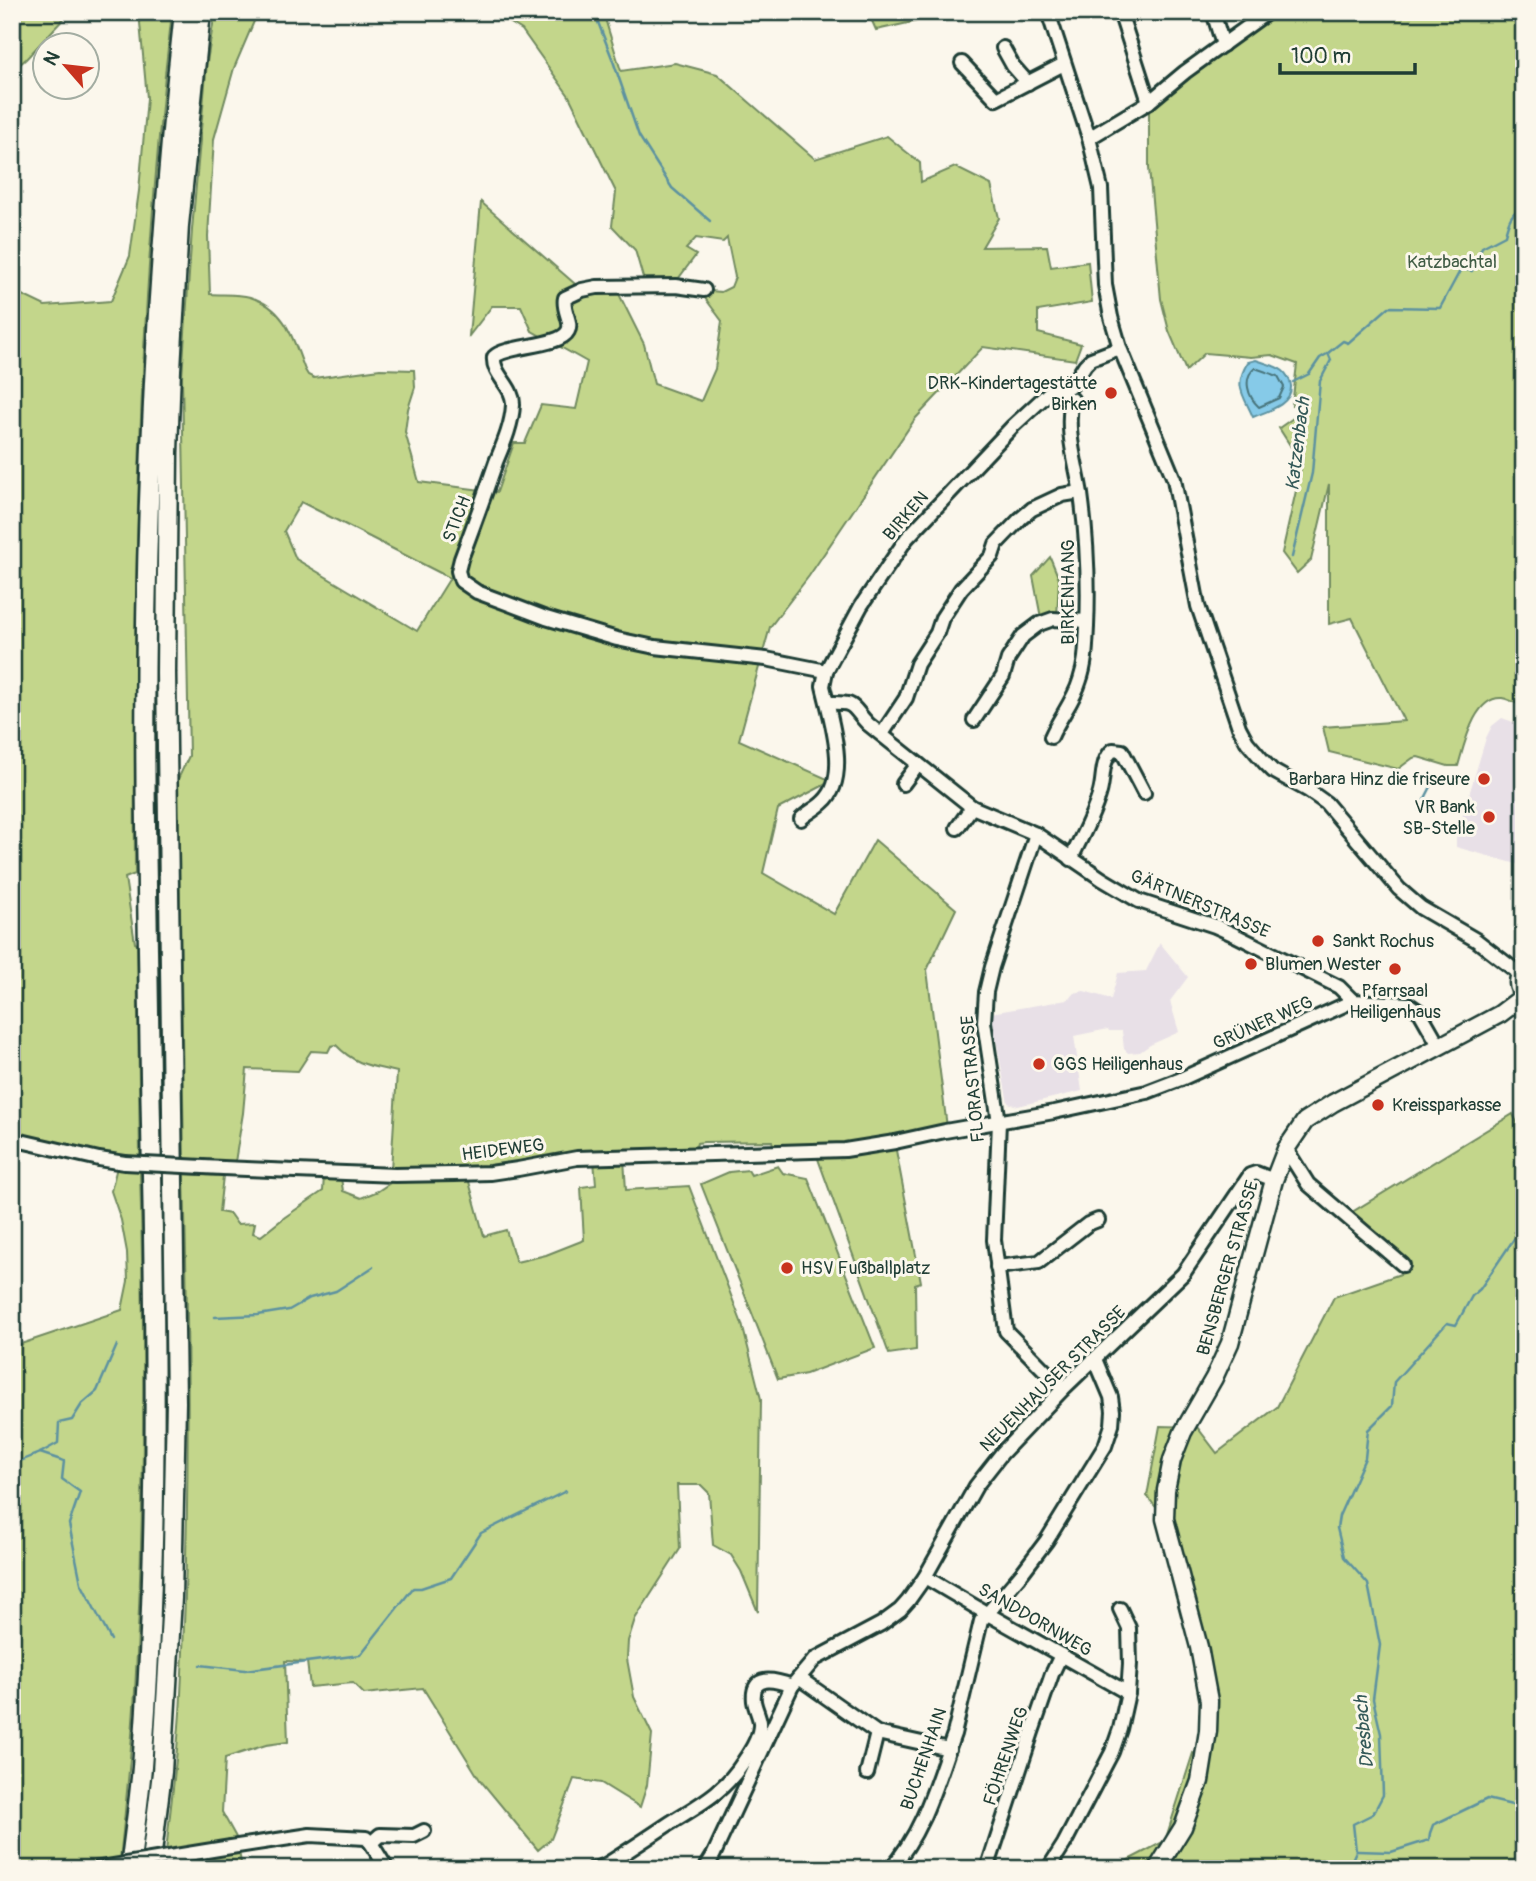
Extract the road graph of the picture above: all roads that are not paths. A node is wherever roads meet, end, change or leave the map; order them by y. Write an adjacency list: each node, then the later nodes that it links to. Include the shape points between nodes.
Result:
1 (184, 12): 57 (highway, via 158,290 148,535 146,817 155,1437 150,1637 142,1771)
2 (201, 12): 58 (highway, via 179,225 168,438 166,673 175,1416 172,1598 163,1759)
3 (1048, 12): 10 (street)
4 (1120, 12): 12 (street)
5 (1213, 12): 7 (street)
6 (1268, 12): 7 (street)
7 (1223, 45): 12 (street)
8 (1003, 48): 11 (street)
9 (962, 63): 11 (street, via 996,99)
10 (1064, 64): 11 (street); 13 (street)
11 (1028, 83)
12 (1149, 102): 13 (street)
13 (1089, 138): 15 (street, via 1101,188 1105,285)
14 (705, 290): 19 (street, STICH, via 676,286 582,290 565,298 569,329 565,335 494,357 493,366 512,395 512,414 461,559 461,581 477,592 617,639)
15 (1120, 348): 16 (street, BIRKEN, via 1091,359); 32 (street, via 1174,479 1198,606 1247,742 1273,771 1326,803 1409,898)
16 (1071, 389): 17 (street, BIRKENHANG, via 1069,429); 19 (street, BIRKEN, via 1051,391 908,538 866,598)
17 (1080, 492): 18 (street, BIRKENHANG, via 1088,555); 22 (street, via 1032,509 996,544 989,560 942,618 917,664 906,698)
18 (1087, 621): 21 (street, via 1053,619 1023,636); 23 (street, BIRKENHANG, via 1080,682)
19 (826, 671): 20 (street, via 823,686)
20 (828, 703): 22 (street, via 852,704); 28 (street, via 837,776 822,803)
21 (974, 720)
22 (882, 734): 24 (street)
23 (1051, 737)
24 (918, 764): 25 (street); 27 (street)
25 (903, 784)
26 (1144, 793): 31 (street, via 1122,751 1113,750)
27 (972, 807): 29 (street); 30 (street)
28 (801, 818)
29 (957, 828)
30 (1037, 834): 31 (street, GÄRTNERSTRASSE); 36 (street, FLORASTRASSE, via 992,968 984,1010)
31 (1071, 859): 34 (street, GÄRTNERSTRASSE, via 1139,901 1236,935 1339,987)
32 (1522, 973): 33 (main road, via 1518,987)
33 (1524, 995): 35 (main road, BENSBERGER STRASSE, via 1500,1014)
34 (1353, 1001): 35 (street, GRÜNER WEG, via 1415,1007); 36 (street, GRÜNER WEG, via 1147,1093)
35 (1440, 1047): 38 (main road, BENSBERGER STRASSE, via 1305,1121)
36 (999, 1122): 37 (street, HEIDEWEG, bridge, via 845,1150 577,1158 489,1173 395,1175 125,1163); 42 (street, FLORASTRASSE)
37 (12, 1139)
38 (1286, 1149): 39 (main road, BENSBERGER STRASSE); 41 (street, via 1308,1184)
39 (1274, 1180): 43 (street, NEUENHAUSER STRASSE, via 1250,1175 1183,1274); 65 (main road, BENSBERGER STRASSE, via 1230,1343 1183,1432 1166,1490 1165,1519 1209,1701 1200,1781 1183,1827)
40 (1098, 1220): 42 (street, via 1039,1262)
41 (1403, 1265)
42 (997, 1267): 44 (street, FLORASTRASSE, via 1006,1331)
43 (1095, 1359): 44 (street, NEUENHAUSER STRASSE); 47 (street, via 1113,1411 1105,1446 1047,1539)
44 (1063, 1389): 45 (street, NEUENHAUSER STRASSE, via 976,1486)
45 (925, 1577): 47 (street, SANDDORNWEG); 49 (street, NEUENHAUSER STRASSE, via 890,1618 815,1658)
46 (1120, 1609): 50 (street, via 1129,1628)
47 (986, 1613): 48 (street, SANDDORNWEG); 52 (street, BUCHENHAIN)
48 (1060, 1656): 50 (street, SANDDORNWEG); 63 (street, FÖHRENWEG)
49 (795, 1682): 51 (street); 60 (street, via 759,1683 754,1699 760,1723 755,1742 718,1793); 61 (street, NEUENHAUSER STRASSE)
50 (1128, 1693): 64 (street, via 1112,1752)
51 (877, 1733): 52 (street); 53 (street)
52 (948, 1749): 62 (street, BUCHENHAIN, via 918,1830)
53 (867, 1773)
54 (424, 1830): 55 (street, via 414,1836 380,1835)
55 (371, 1843): 56 (street, bridge, via 366,1838 310,1835); 59 (street)
56 (95, 1869)
57 (130, 1869)
58 (150, 1869)
59 (387, 1869)
60 (593, 1869)
61 (705, 1869)
62 (890, 1869)
63 (987, 1869)
64 (1048, 1869)
65 (1157, 1869)

